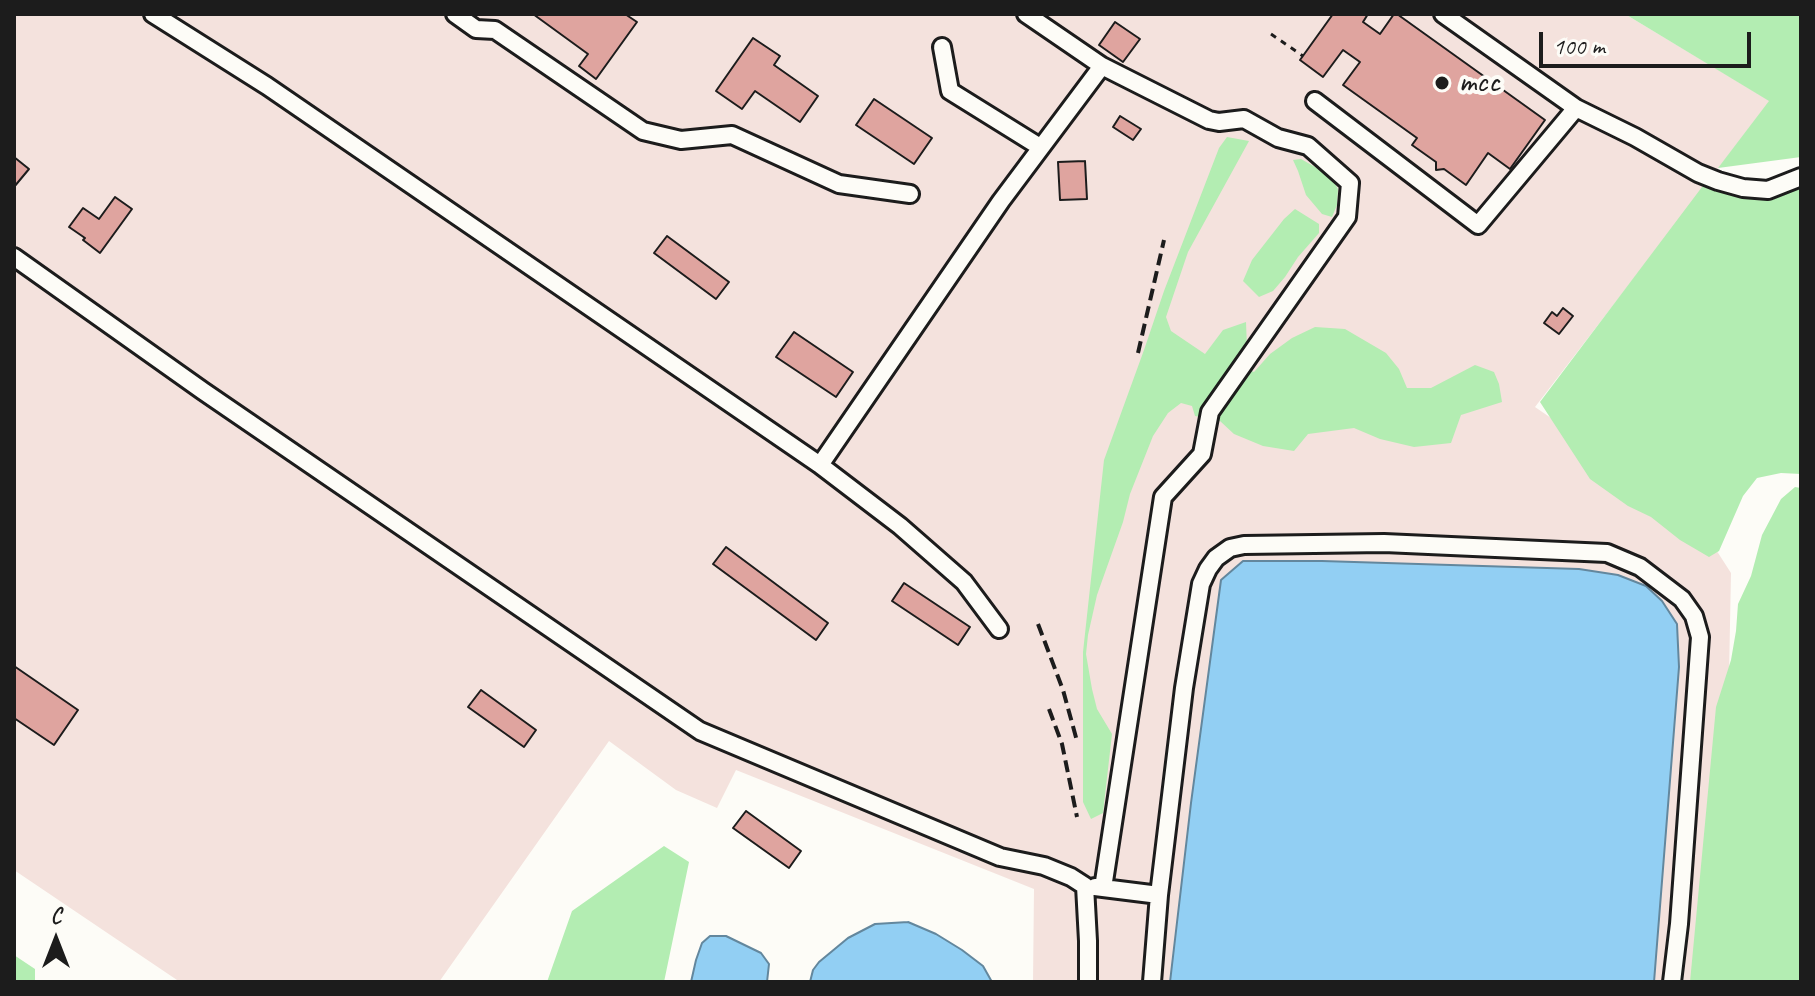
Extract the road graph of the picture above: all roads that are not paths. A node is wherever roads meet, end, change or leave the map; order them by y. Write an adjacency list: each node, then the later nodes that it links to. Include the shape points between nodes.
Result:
1 (153, 14): 13 (lane, via 267,86)
2 (455, 14): 11 (lane, via 476,29 495,30 643,131 681,140 732,135 839,184)
3 (1026, 14): 6 (lane)
4 (1443, 14): 8 (lane)
5 (942, 47): 9 (lane, via 950,91)
6 (1102, 66): 9 (lane); 16 (lane, via 1209,120 1244,119 1278,138 1308,146 1350,183 1347,217 1210,412 1202,454 1163,497)
7 (1315, 101): 8 (lane, via 1478,225)
8 (1576, 108): 10 (lane, via 1718,181 1768,190)
9 (1040, 147): 13 (lane)
10 (1801, 177)
11 (910, 194)
12 (14, 257): 15 (lane, via 700,731 1000,857 1044,866)
13 (820, 465): 14 (lane, via 964,582)
14 (999, 629)
15 (1085, 886): 16 (lane); 18 (lane)
16 (1103, 888): 17 (lane)
17 (1159, 895): 19 (lane); 20 (lane, via 1201,584 1216,558 1244,545 1384,543 1607,553 1640,567 1682,599 1700,637)
18 (1088, 982)
19 (1152, 982)
20 (1672, 982)

